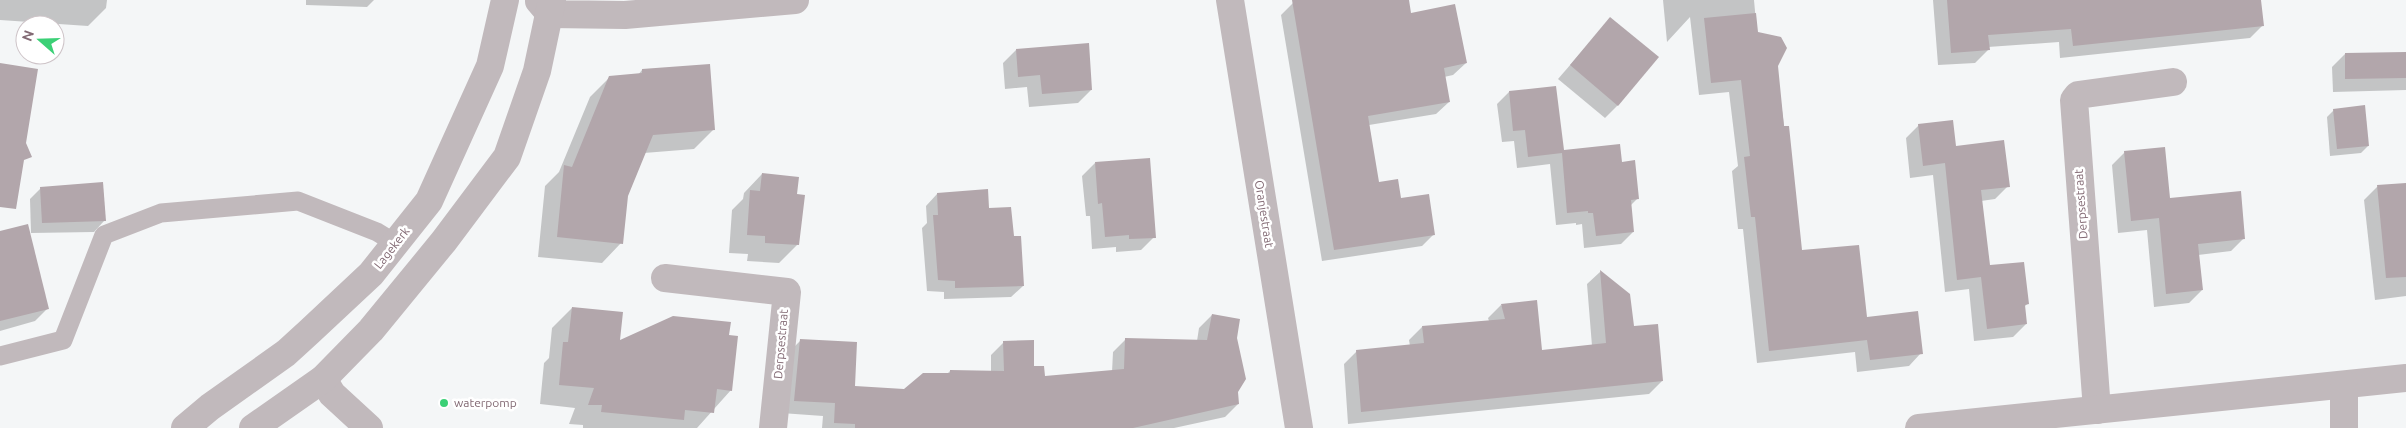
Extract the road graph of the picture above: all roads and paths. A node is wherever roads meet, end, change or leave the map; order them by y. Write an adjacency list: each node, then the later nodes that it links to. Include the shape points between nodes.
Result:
1 (505, 0): 6 (street, Lagekerk, via 490,66 429,201)
2 (795, 0): 4 (street, via 625,15)
3 (1230, 0): 17 (street, Oranjestraat)
4 (547, 5): 10 (street, via 537,71 507,157 371,330)
5 (2173, 82): 12 (street, Derpsestraat, via 2078,95 2074,100)
6 (395, 243): 8 (lane, via 377,232 298,201 161,213 104,235 63,340); 13 (street, Lagekerk, via 371,274 298,342)
7 (665, 278): 16 (street, Derpsestraat, via 786,292)
8 (0, 356)
9 (2406, 378): 11 (street)
10 (322, 379): 14 (street); 15 (street, via 332,394)
11 (2344, 385): 12 (street); 19 (street)
12 (2097, 410): 18 (street)
13 (185, 428)
14 (253, 428)
15 (369, 428)
16 (773, 428)
17 (1299, 428)
18 (1919, 428)
19 (2344, 428)

